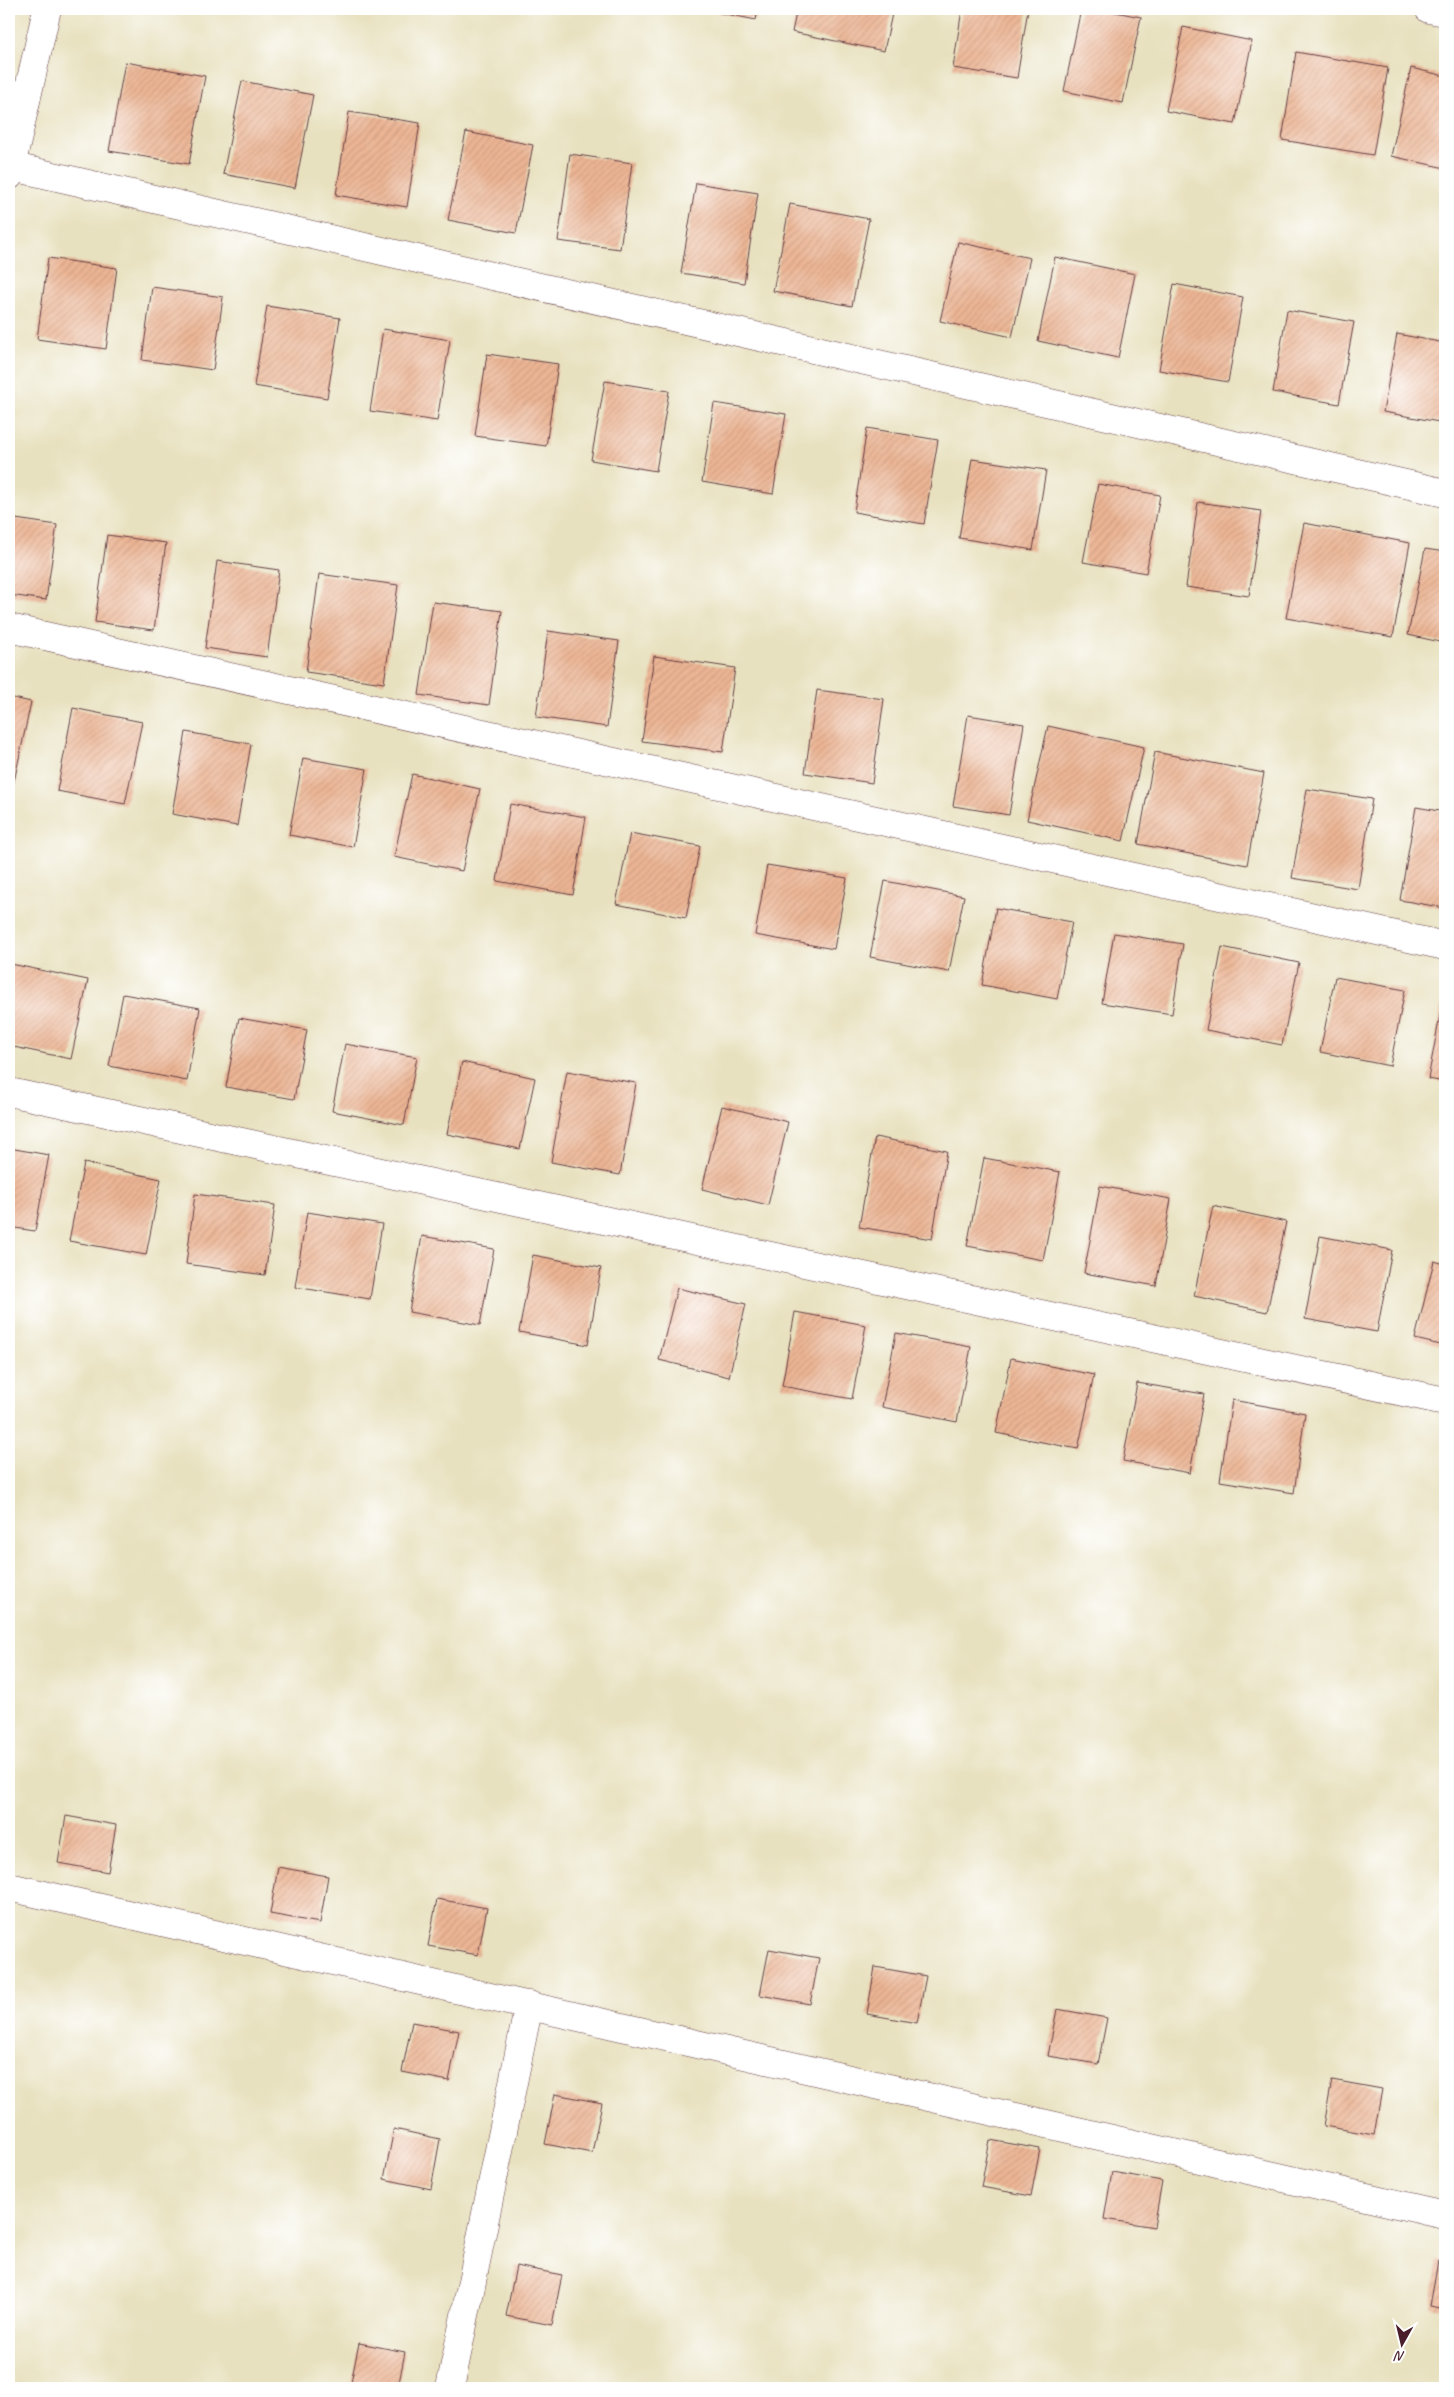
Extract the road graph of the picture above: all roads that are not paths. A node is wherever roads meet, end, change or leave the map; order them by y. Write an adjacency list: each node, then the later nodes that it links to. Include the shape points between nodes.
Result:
1 (47, 9): 4 (street)
2 (1429, 9): 3 (street)
3 (1445, 12)
4 (9, 170): 5 (street)
5 (1445, 493)
6 (9, 628): 7 (street)
7 (1445, 946)
8 (9, 1092): 9 (street)
9 (1445, 1401)
10 (9, 1887): 11 (street)
11 (529, 2005): 12 (street); 13 (street)
12 (1445, 2215)
13 (450, 2388)

